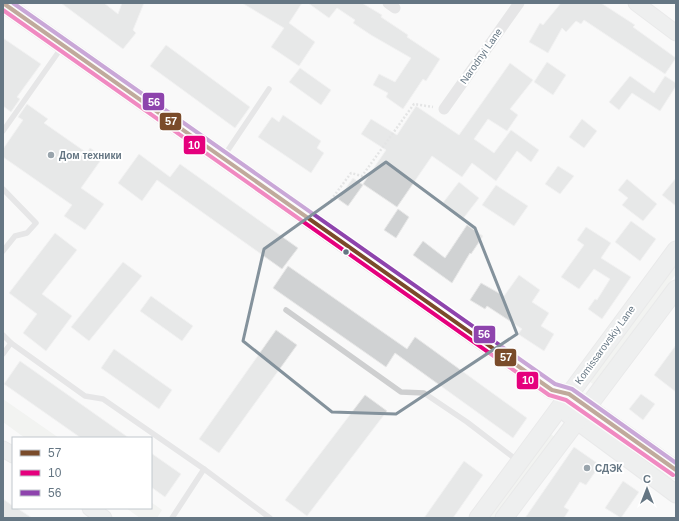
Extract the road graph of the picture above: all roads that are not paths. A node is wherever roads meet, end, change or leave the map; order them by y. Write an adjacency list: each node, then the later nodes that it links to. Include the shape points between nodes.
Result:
1 (3, 3): 5 (main road)
2 (519, 3): 7 (street, Narodnyi Lane)
3 (636, 3): 4 (main road)
4 (676, 33)
5 (63, 45): 8 (lane); 9 (main road)
6 (269, 89): 9 (lane)
7 (444, 109)
8 (4, 127)
9 (223, 158): 18 (main road)
10 (3, 189): 12 (lane, via 36,223 27,233 14,236)
11 (676, 250): 18 (main road, Komissarovskiy Lane)
12 (3, 251)
13 (676, 288): 19 (main road)
14 (286, 310): 23 (lane, via 401,392 424,393)
15 (3, 335): 16 (lane)
16 (11, 344): 17 (lane); 24 (lane, via 85,396 103,399)
17 (3, 354)
18 (565, 401): 19 (main road); 20 (main road); 23 (main road, Komissarovskiy Lane)
19 (587, 406): 20 (main road); 25 (main road)
20 (576, 420): 26 (main road); 32 (main road)
21 (3, 449): 22 (main road)
22 (12, 454)
23 (519, 462): 31 (main road, Komissarovskiy Lane)
24 (204, 469): 29 (lane); 30 (lane)
25 (676, 470)
26 (676, 494)
27 (91, 509): 28 (main road)
28 (104, 518)
29 (172, 518)
30 (270, 518)
31 (478, 518)
32 (504, 518)

